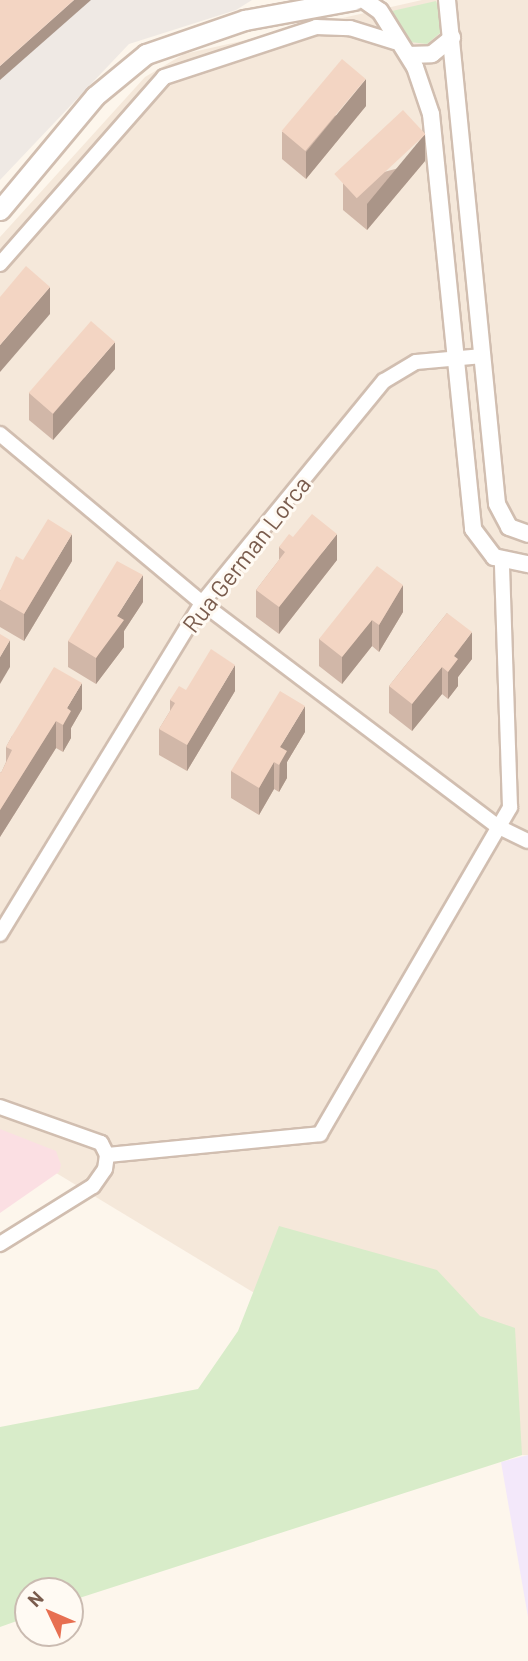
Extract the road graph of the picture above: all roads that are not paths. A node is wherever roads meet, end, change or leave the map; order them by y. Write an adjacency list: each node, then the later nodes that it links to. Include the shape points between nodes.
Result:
1 (354, 0): 7 (main road, via 245,20 146,54 95,96)
2 (363, 0): 5 (street, via 380,11)
3 (447, 0): 4 (street)
4 (452, 38): 6 (street, via 432,54); 9 (street)
5 (395, 42): 6 (street); 8 (street, via 350,28 316,27 164,77)
6 (408, 55): 10 (street, via 422,81 431,114)
7 (0, 210)
8 (0, 264)
9 (483, 356): 10 (street, Rua German Lorca); 12 (street, via 499,513 509,527)
10 (455, 358): 13 (street, via 472,529 481,545); 15 (street, Rua German Lorca, via 416,362 384,381)
11 (0, 434): 15 (street)
12 (528, 534)
13 (502, 561): 14 (street); 16 (street, via 510,807)
14 (528, 564)
15 (202, 603): 16 (street); 18 (street, Rua German Lorca)
16 (497, 826): 17 (street); 20 (street, via 320,1134)
17 (528, 841)
18 (0, 934)
19 (0, 1107): 20 (street, via 101,1143)
20 (107, 1156): 21 (street, via 106,1168 93,1186)
21 (0, 1244)

